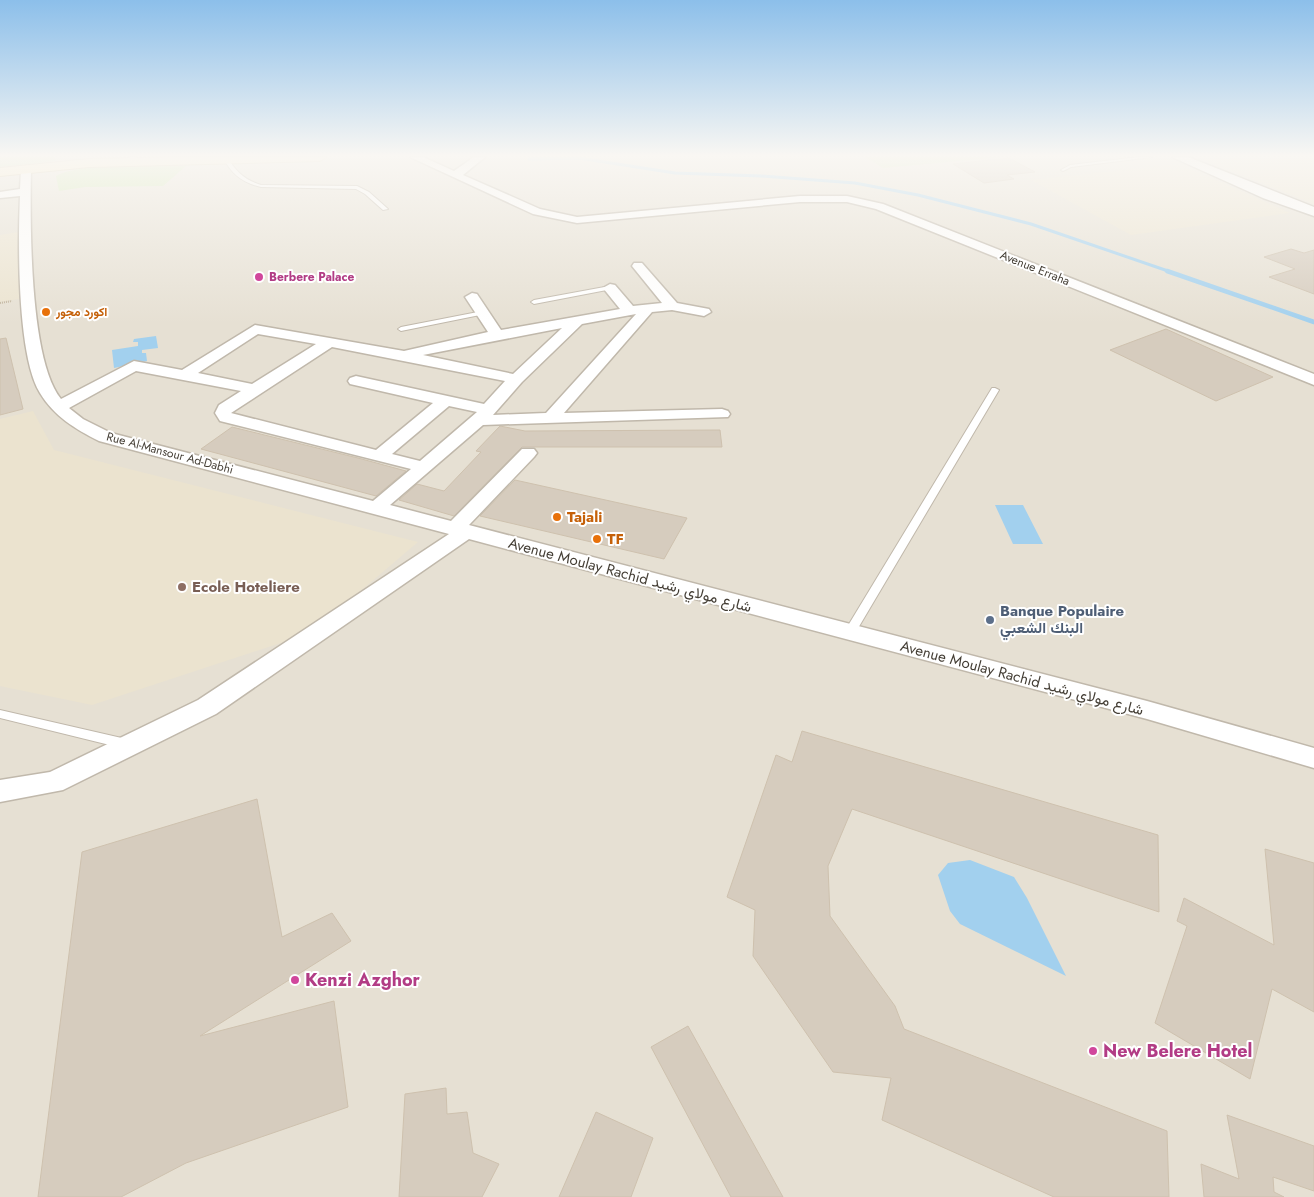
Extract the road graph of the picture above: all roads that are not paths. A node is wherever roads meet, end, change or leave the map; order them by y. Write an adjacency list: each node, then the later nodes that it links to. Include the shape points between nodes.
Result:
1 (23, 213): 26 (street, Rue Al-Mansour Ad-Dabhi, via 35,354 42,384)
2 (541, 213): 3 (street, Avenue Erraha, via 577,220 603,220)
3 (670, 213)
4 (896, 213): 21 (street, Avenue Erraha)
5 (638, 266): 9 (street)
6 (610, 288): 8 (lane); 11 (street)
7 (472, 297): 13 (street)
8 (534, 302)
9 (672, 306): 10 (street); 12 (street)
10 (648, 309): 11 (street); 29 (street)
11 (630, 312): 14 (street)
12 (704, 312)
13 (483, 314): 15 (lane); 16 (street)
14 (579, 319): 16 (street); 20 (street)
15 (401, 329)
16 (497, 335): 18 (street)
17 (328, 342): 18 (street); 19 (street, via 255,329); 23 (street)
18 (403, 355): 20 (street)
19 (185, 375): 23 (street); 26 (street, via 134,366)
20 (516, 379): 28 (street)
21 (1314, 380)
22 (356, 381): 25 (street)
23 (255, 389): 31 (street, via 225,408 223,413 226,417)
24 (995, 390): 35 (lane)
25 (445, 400): 28 (street); 31 (street)
26 (58, 407): 33 (street, Rue Al-Mansour Ad-Dabhi, via 79,425 105,437)
27 (722, 414): 29 (street)
28 (484, 415): 29 (street); 32 (street)
29 (551, 418)
30 (528, 453): 34 (street)
31 (379, 456): 32 (street)
32 (424, 467): 33 (street)
33 (377, 507): 34 (street, Rue Al-Mansour Ad-Dabhi)
34 (461, 529): 35 (street, Avenue Moulay Rachid شارع مولاي رشيد); 37 (street, via 207,707)
35 (850, 632): 38 (street, Avenue Moulay Rachid شارع مولاي رشيد)
36 (0, 714): 37 (lane)
37 (130, 745): 39 (street, via 54,782)
38 (1314, 758)
39 (0, 791)

